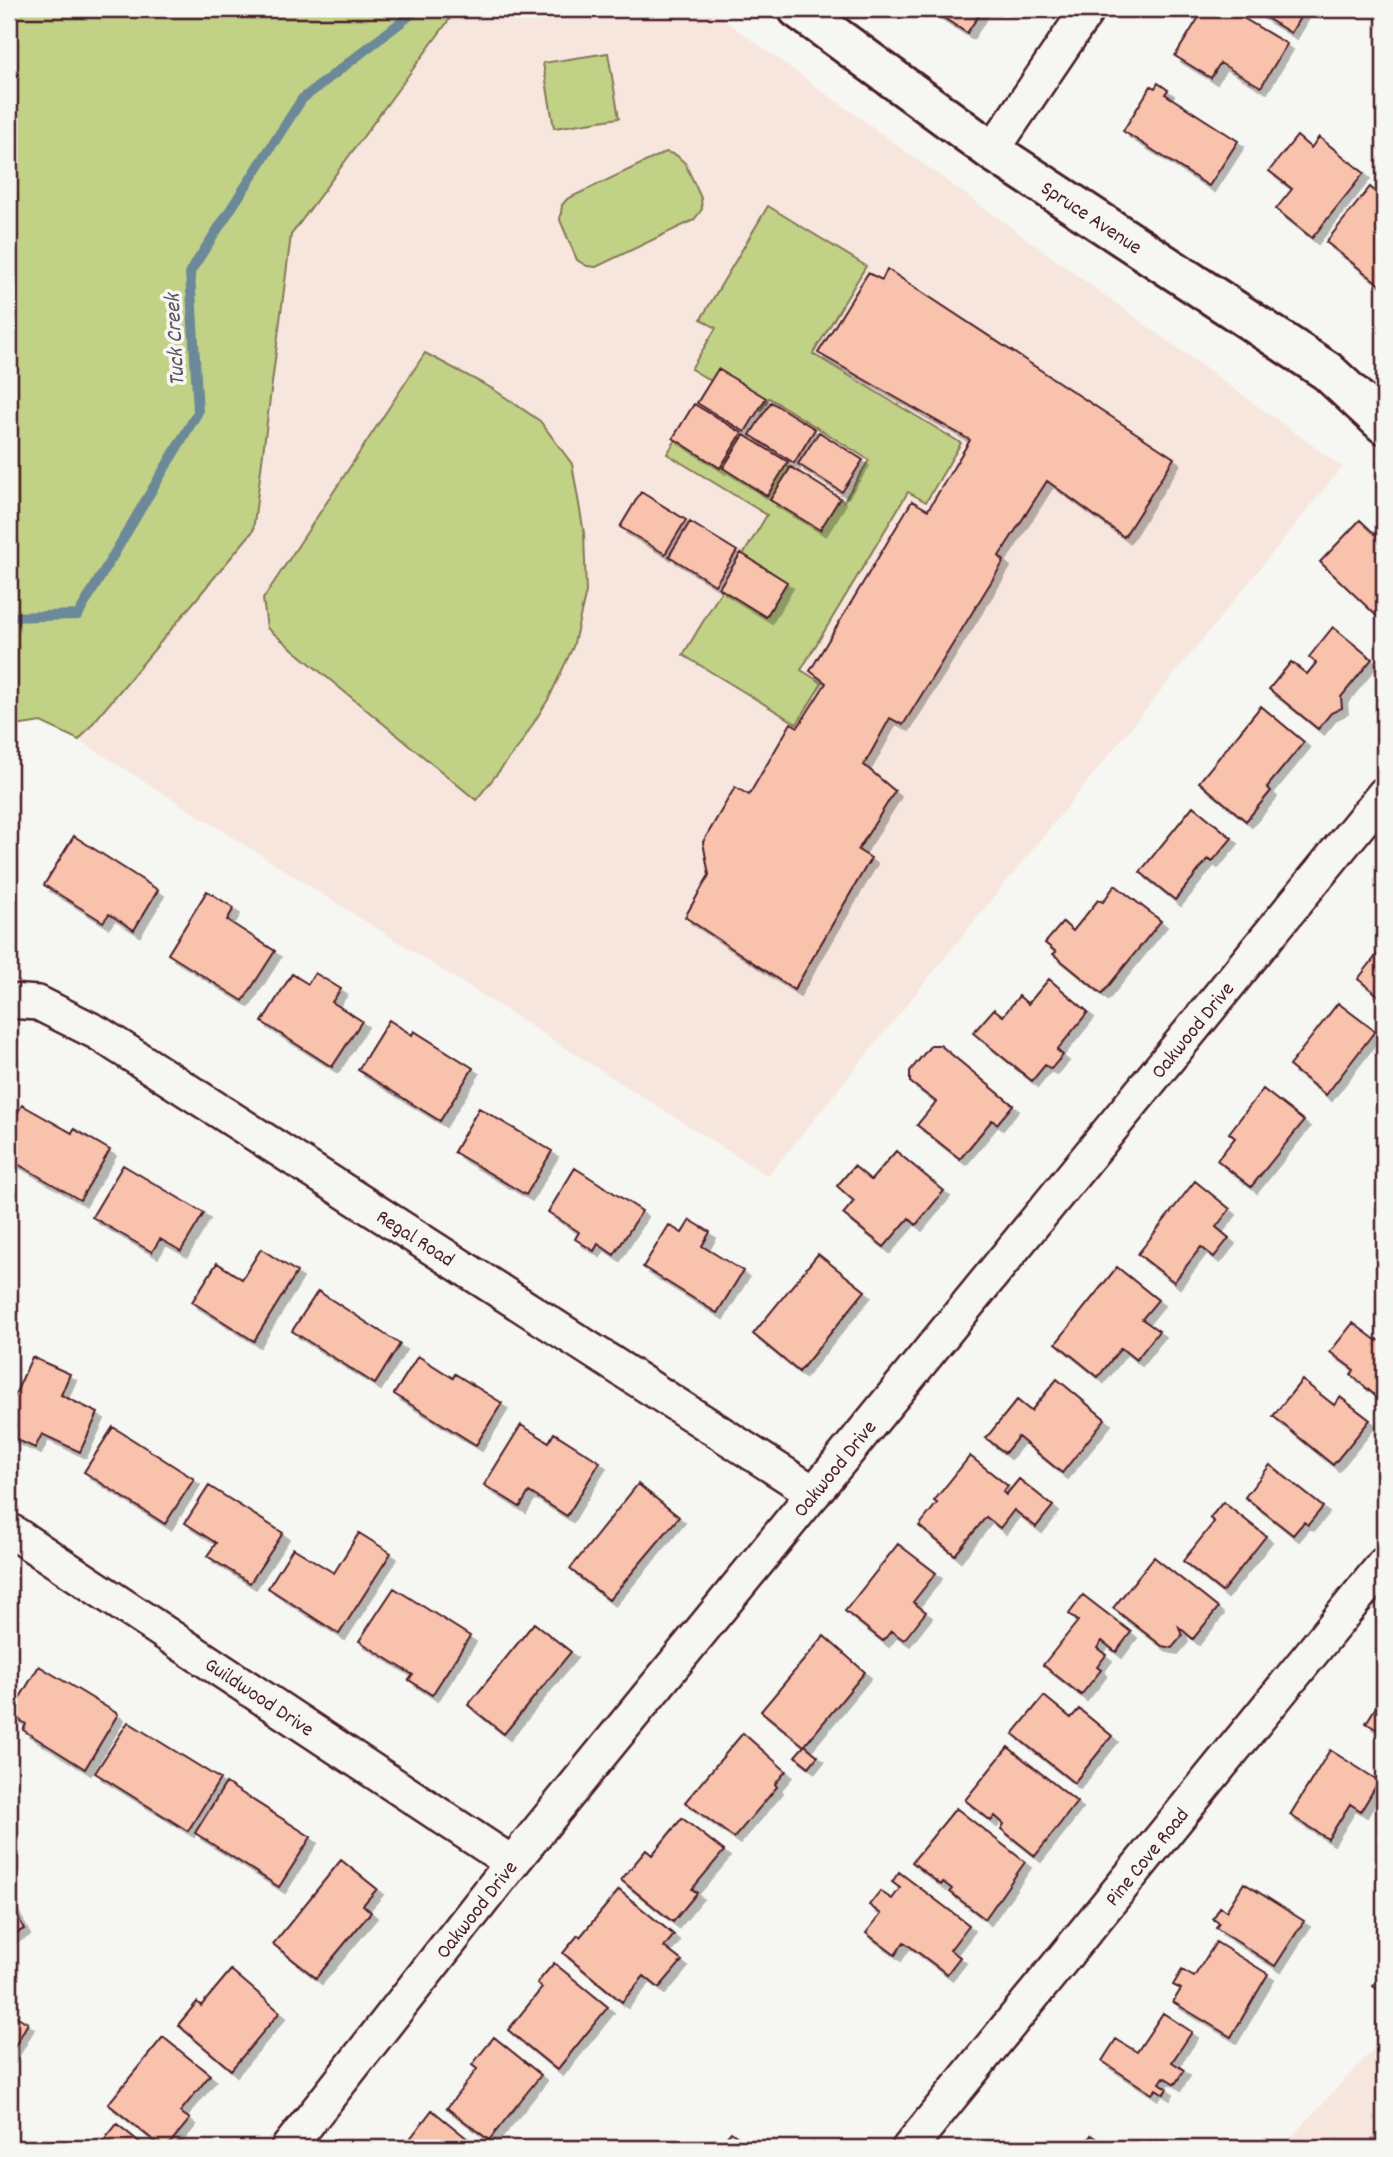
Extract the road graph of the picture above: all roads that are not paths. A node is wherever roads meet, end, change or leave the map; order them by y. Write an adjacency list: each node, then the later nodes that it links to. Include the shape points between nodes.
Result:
1 (798, 9): 3 (street, Spruce Avenue)
2 (1087, 9): 3 (street)
3 (992, 151): 4 (street, Spruce Avenue, via 1327,371)
4 (1384, 424)
5 (1384, 794): 7 (street, Oakwood Drive)
6 (9, 1001): 7 (street, Regal Road, via 38,1003 98,1033)
7 (814, 1493): 10 (street, Oakwood Drive)
8 (9, 1530): 10 (street, Guildwood Drive)
9 (1384, 1564): 12 (street, Pine Cove Road)
10 (512, 1863): 11 (street, Oakwood Drive)
11 (288, 2148)
12 (909, 2148)

